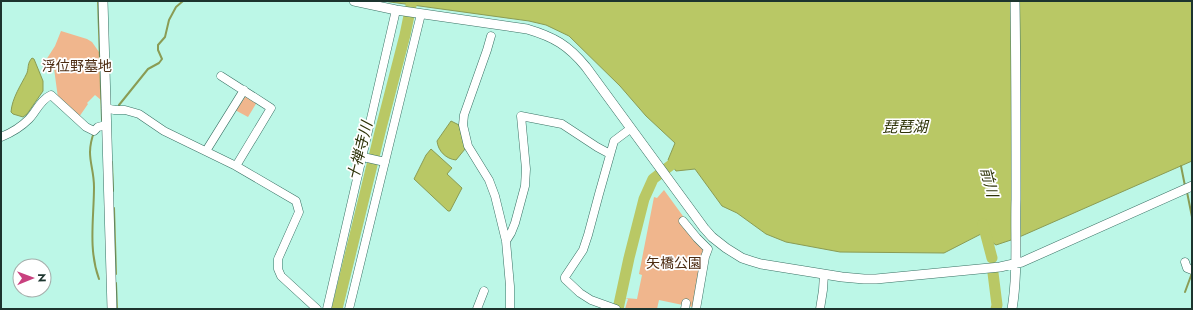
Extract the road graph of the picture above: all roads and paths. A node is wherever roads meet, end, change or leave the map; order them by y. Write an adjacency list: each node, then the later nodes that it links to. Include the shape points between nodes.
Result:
1 (103, 1): 9 (street)
2 (354, 1): 4 (street)
3 (1015, 1): 22 (street)
4 (398, 10): 5 (street); 15 (street)
5 (420, 14): 11 (street, via 527,29 562,43 575,53); 16 (street)
6 (491, 36): 20 (street, via 464,115 463,126 468,146 495,196)
7 (221, 76): 8 (street)
8 (244, 90): 13 (street); 17 (street, via 271,108)
9 (106, 108): 10 (street); 13 (street, via 139,114 164,131)
10 (106, 125): 12 (street, via 94,131 90,129 51,95 41,102 28,120); 26 (street)
11 (630, 128): 14 (street, via 614,142); 24 (street, via 704,228 726,248 742,258 761,264)
12 (1, 137)
13 (206, 151): 17 (street)
14 (610, 154): 20 (street, via 562,124 521,116 525,186 515,223); 32 (street, via 588,235 565,279 591,300)
15 (364, 157): 16 (street); 28 (street)
16 (384, 161): 29 (street)
17 (236, 166): 27 (street, via 296,201 299,212 278,259 278,269 281,276)
18 (1192, 186): 22 (street)
19 (683, 221): 33 (street, via 708,250)
20 (506, 241): 31 (street)
21 (1185, 262): 23 (street, via 1187,268)
22 (1015, 264): 24 (street, via 988,269 870,279); 35 (street)
23 (1192, 270)
24 (824, 274): 34 (street)
25 (484, 291): 30 (street)
26 (112, 309)
27 (317, 309)
28 (327, 309)
29 (349, 309)
30 (477, 309)
31 (510, 309)
32 (616, 309)
33 (696, 309)
34 (820, 309)
35 (1012, 309)

